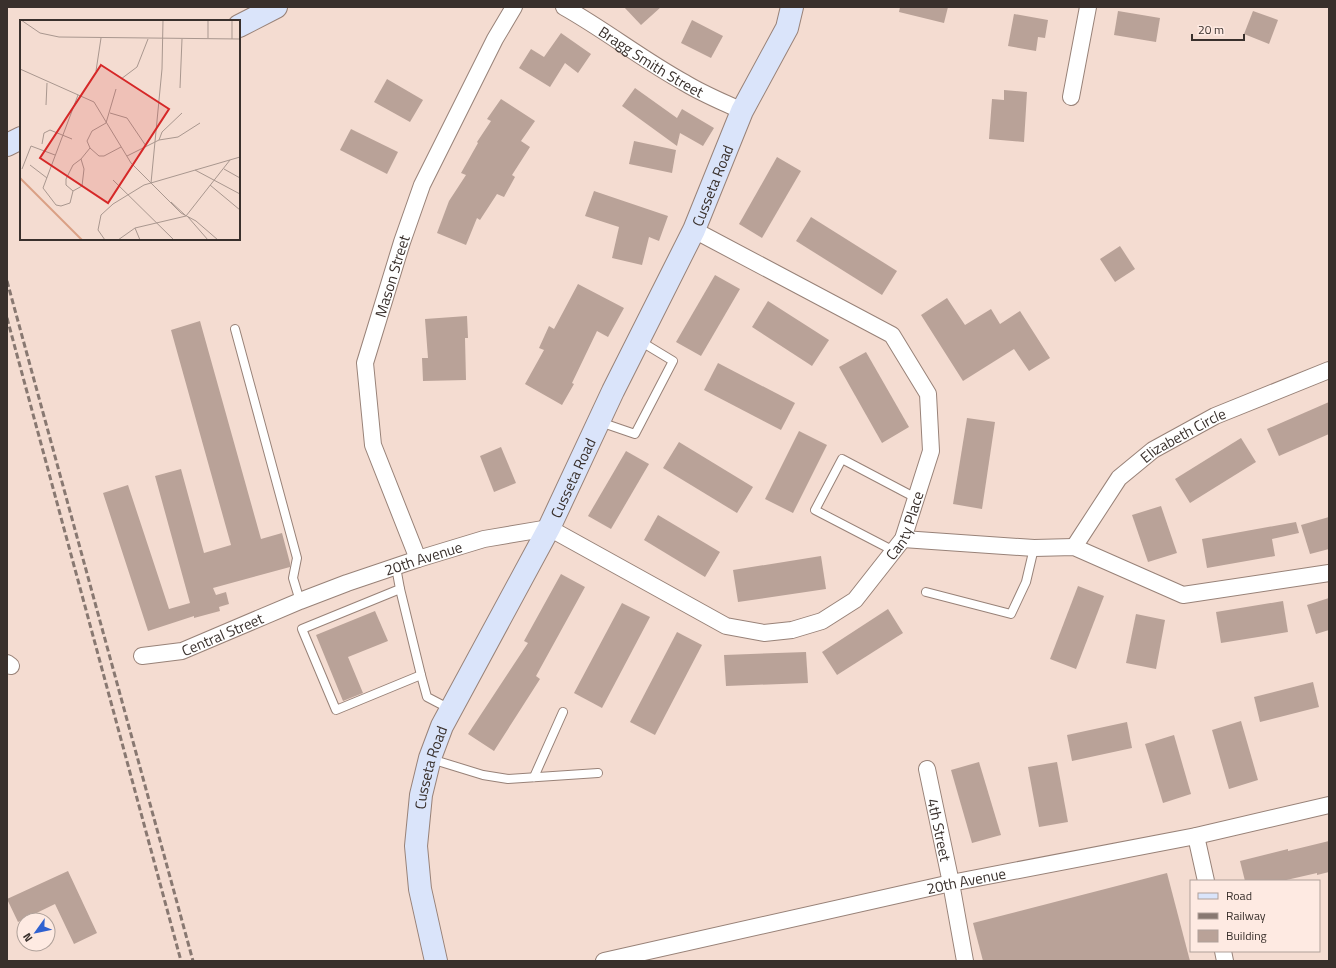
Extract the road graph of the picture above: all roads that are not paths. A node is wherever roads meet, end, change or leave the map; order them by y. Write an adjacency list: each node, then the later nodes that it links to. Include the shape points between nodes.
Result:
1 (276, 7): 6 (street)
2 (514, 7): 19 (street, Mason Street, via 495,39 422,185 365,362 373,445)
3 (564, 7): 8 (street, Bragg Smith Street, via 685,84)
4 (792, 7): 8 (street, Cusseta Road, via 786,28)
5 (1088, 7): 7 (street)
6 (240, 25)
7 (1071, 97)
8 (742, 111): 9 (street, Cusseta Road)
9 (694, 230): 11 (street, Cusseta Road); 14 (street, Canty Place, via 892,335 928,394 932,451)
10 (235, 329): 24 (lane, via 297,558 293,578)
11 (639, 340): 13 (street, Cusseta Road); 13 (lane, via 673,361 635,434)
12 (1329, 370): 17 (street, Elizabeth Circle, via 1215,416 1152,450 1119,478)
13 (599, 422): 15 (street, Cusseta Road)
14 (916, 498): 16 (street, Canty Place); 16 (lane, via 842,459 815,510)
15 (549, 528): 16 (street, Canty Place, via 726,626 764,633 792,630 822,621 855,600); 19 (street, 20th Avenue, via 484,539); 27 (street, Cusseta Road)
16 (898, 545): 18 (street)
17 (1074, 547): 18 (street); 21 (street, via 1182,595)
18 (1034, 548): 23 (lane, via 1026,582 1011,614)
19 (418, 559): 20 (street, 20th Avenue)
20 (396, 567): 22 (lane); 24 (street, 20th Avenue)
21 (1329, 573)
22 (400, 590): 26 (lane); 26 (lane, via 302,629 336,710)
23 (926, 592)
24 (300, 601): 25 (street, Central Street, via 182,651)
25 (142, 656)
26 (422, 675): 27 (lane, via 427,697)
27 (450, 709): 29 (street, Cusseta Road)
28 (563, 712): 32 (lane)
29 (430, 759): 32 (lane, via 483,775 508,779); 37 (street, Cusseta Road, via 421,795 416,846 420,889)
30 (927, 769): 36 (street, 4th Street)
31 (598, 773): 32 (lane)
32 (534, 777)
33 (1329, 805): 34 (street, 20th Avenue)
34 (1196, 836): 35 (street); 36 (street, 20th Avenue)
35 (1206, 880)
36 (951, 883): 38 (street, 20th Avenue); 39 (street, 4th Street)
37 (436, 961)
38 (604, 961)
39 (965, 961)

